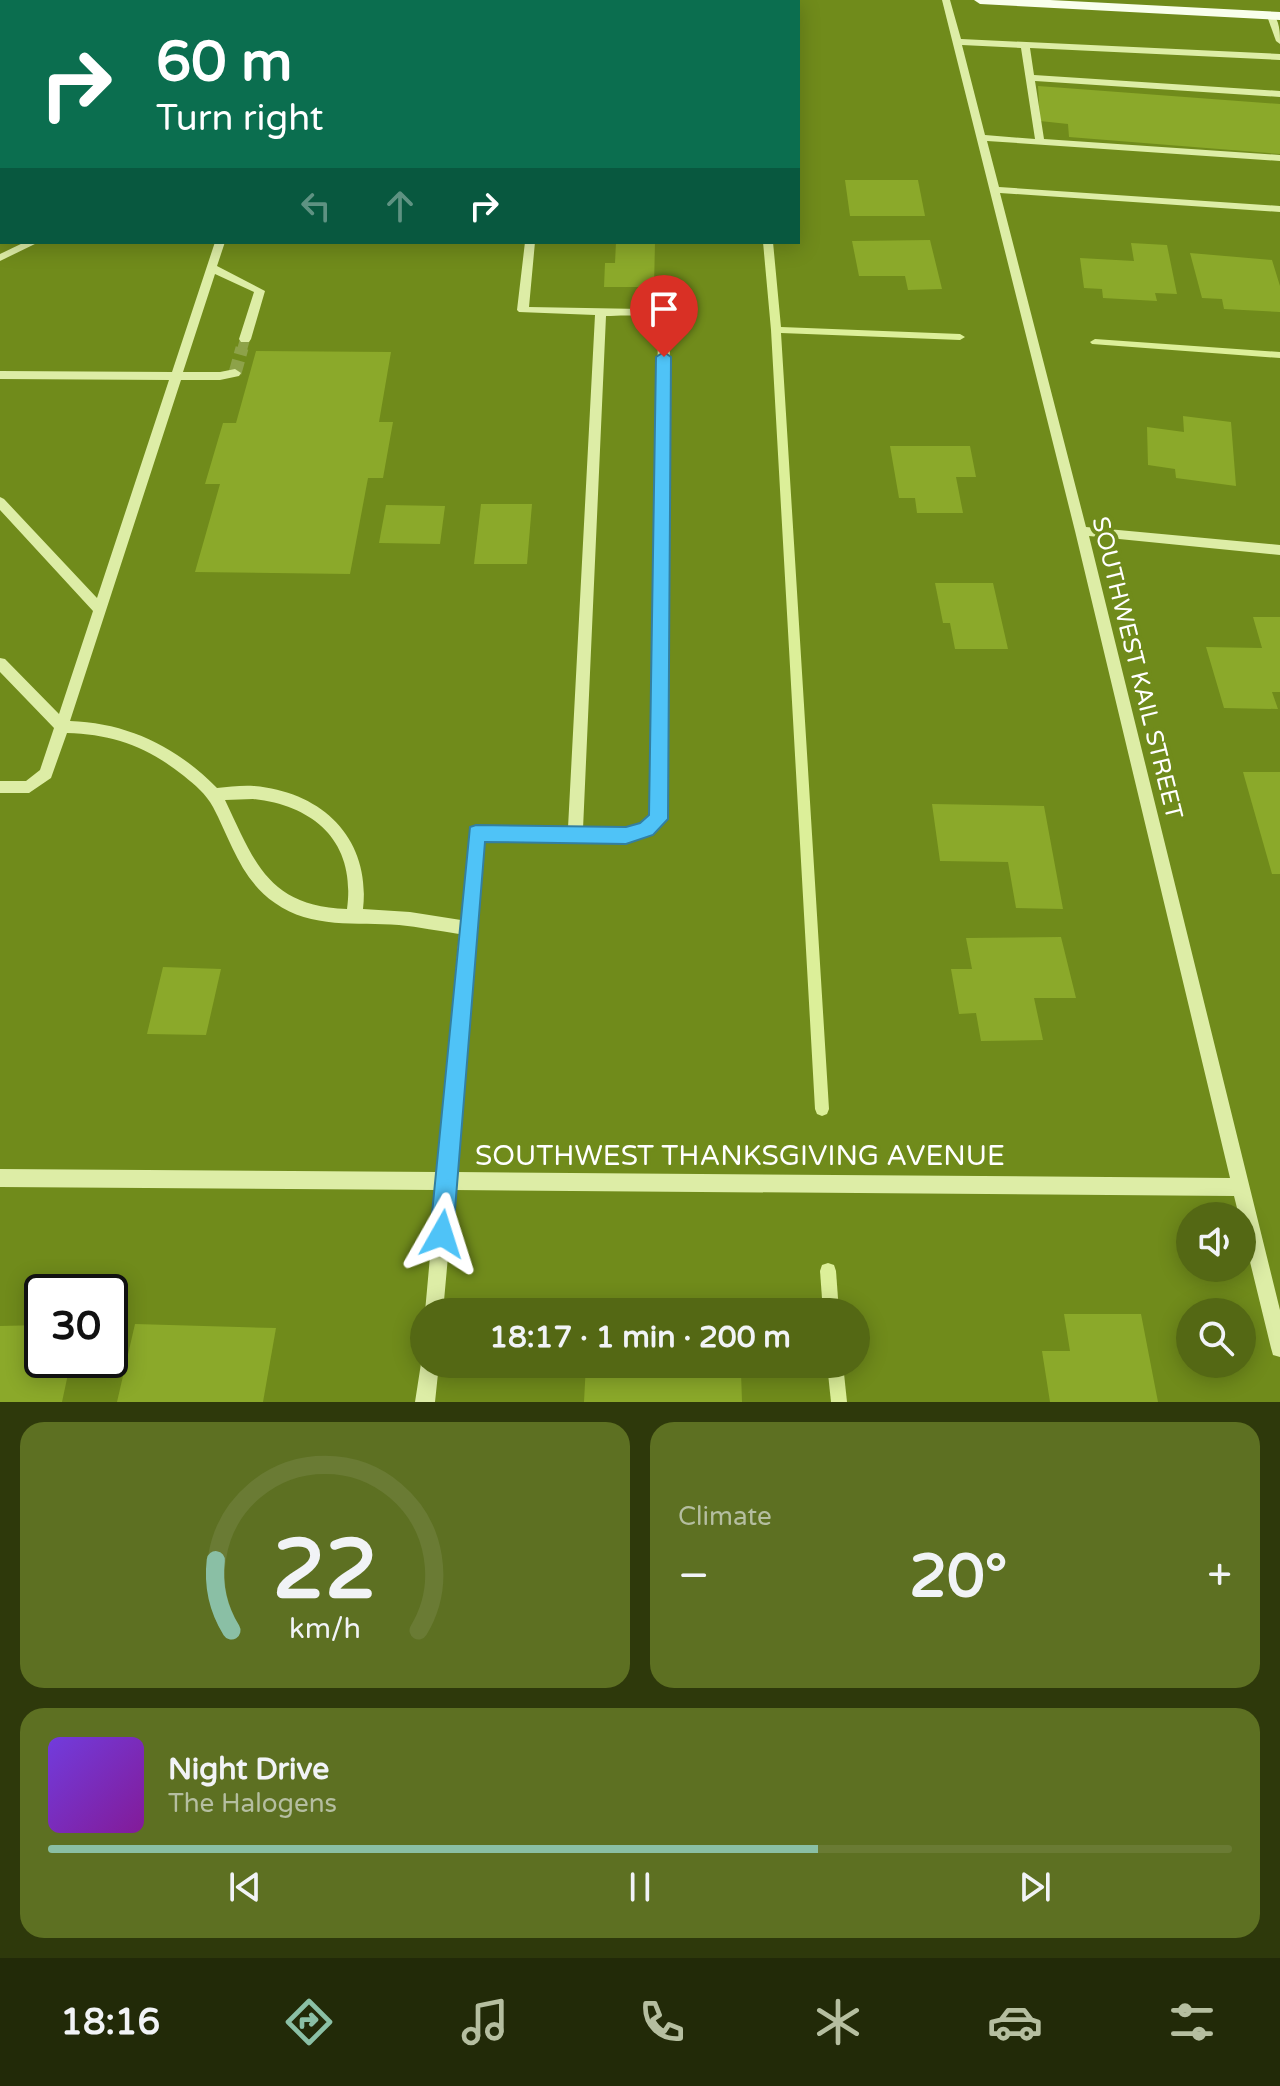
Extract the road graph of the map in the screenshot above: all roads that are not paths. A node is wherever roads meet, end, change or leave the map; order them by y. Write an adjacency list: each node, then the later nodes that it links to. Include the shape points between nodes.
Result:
1 (946, 0): 7 (street, SOUTHWEST KAIL STREET)
2 (980, 0): 4 (main road)
3 (1234, 0): 4 (main road)
4 (1188, 11): 5 (main road)
5 (1276, 16): 6 (street)
6 (1280, 41)
7 (957, 42): 8 (street); 12 (street, SOUTHWEST KAIL STREET)
8 (1025, 46): 9 (street); 10 (street)
9 (1280, 57)
10 (1030, 78): 11 (street); 13 (street)
11 (1280, 94)
12 (983, 138): 13 (street); 15 (street, SOUTHWEST KAIL STREET)
13 (1040, 142): 14 (street)
14 (1280, 158)
15 (996, 190): 16 (street); 28 (street, SOUTHWEST KAIL STREET)
16 (1280, 209)
17 (30, 244): 20 (street)
18 (219, 244): 21 (street)
19 (530, 244): 22 (street, via 523,310)
20 (0, 258)
21 (212, 268): 23 (street, via 260,291); 26 (street)
22 (601, 311): 35 (street); 35 (street, via 642,313 664,326 659,819 626,836)
23 (245, 339)
24 (235, 373): 26 (street)
25 (0, 375): 26 (street)
26 (177, 377): 30 (street)
27 (0, 502): 30 (street)
28 (1081, 531): 29 (street); 40 (street, SOUTHWEST KAIL STREET)
29 (1280, 550)
30 (100, 610): 32 (street)
31 (0, 663): 32 (street)
32 (62, 727): 33 (street, via 46,774 29,787); 34 (street, via 97,727 144,740 171,755)
33 (0, 787)
34 (214, 795): 36 (street, via 236,845 280,899 302,910); 36 (street, via 255,792 292,800 324,818 346,845 357,879)
35 (575, 835): 37 (street, via 476,833)
36 (354, 917): 37 (street, via 399,917)
37 (468, 928): 39 (street)
38 (0, 1178): 39 (street, SOUTHWEST THANKSGIVING AVENUE)
39 (447, 1182): 40 (street, SOUTHWEST THANKSGIVING AVENUE); 41 (street)
40 (1239, 1187): 42 (street, SOUTHWEST KAIL STREET)
41 (435, 1298)
42 (1280, 1348)
43 (428, 1378): 44 (street)
44 (425, 1402)

